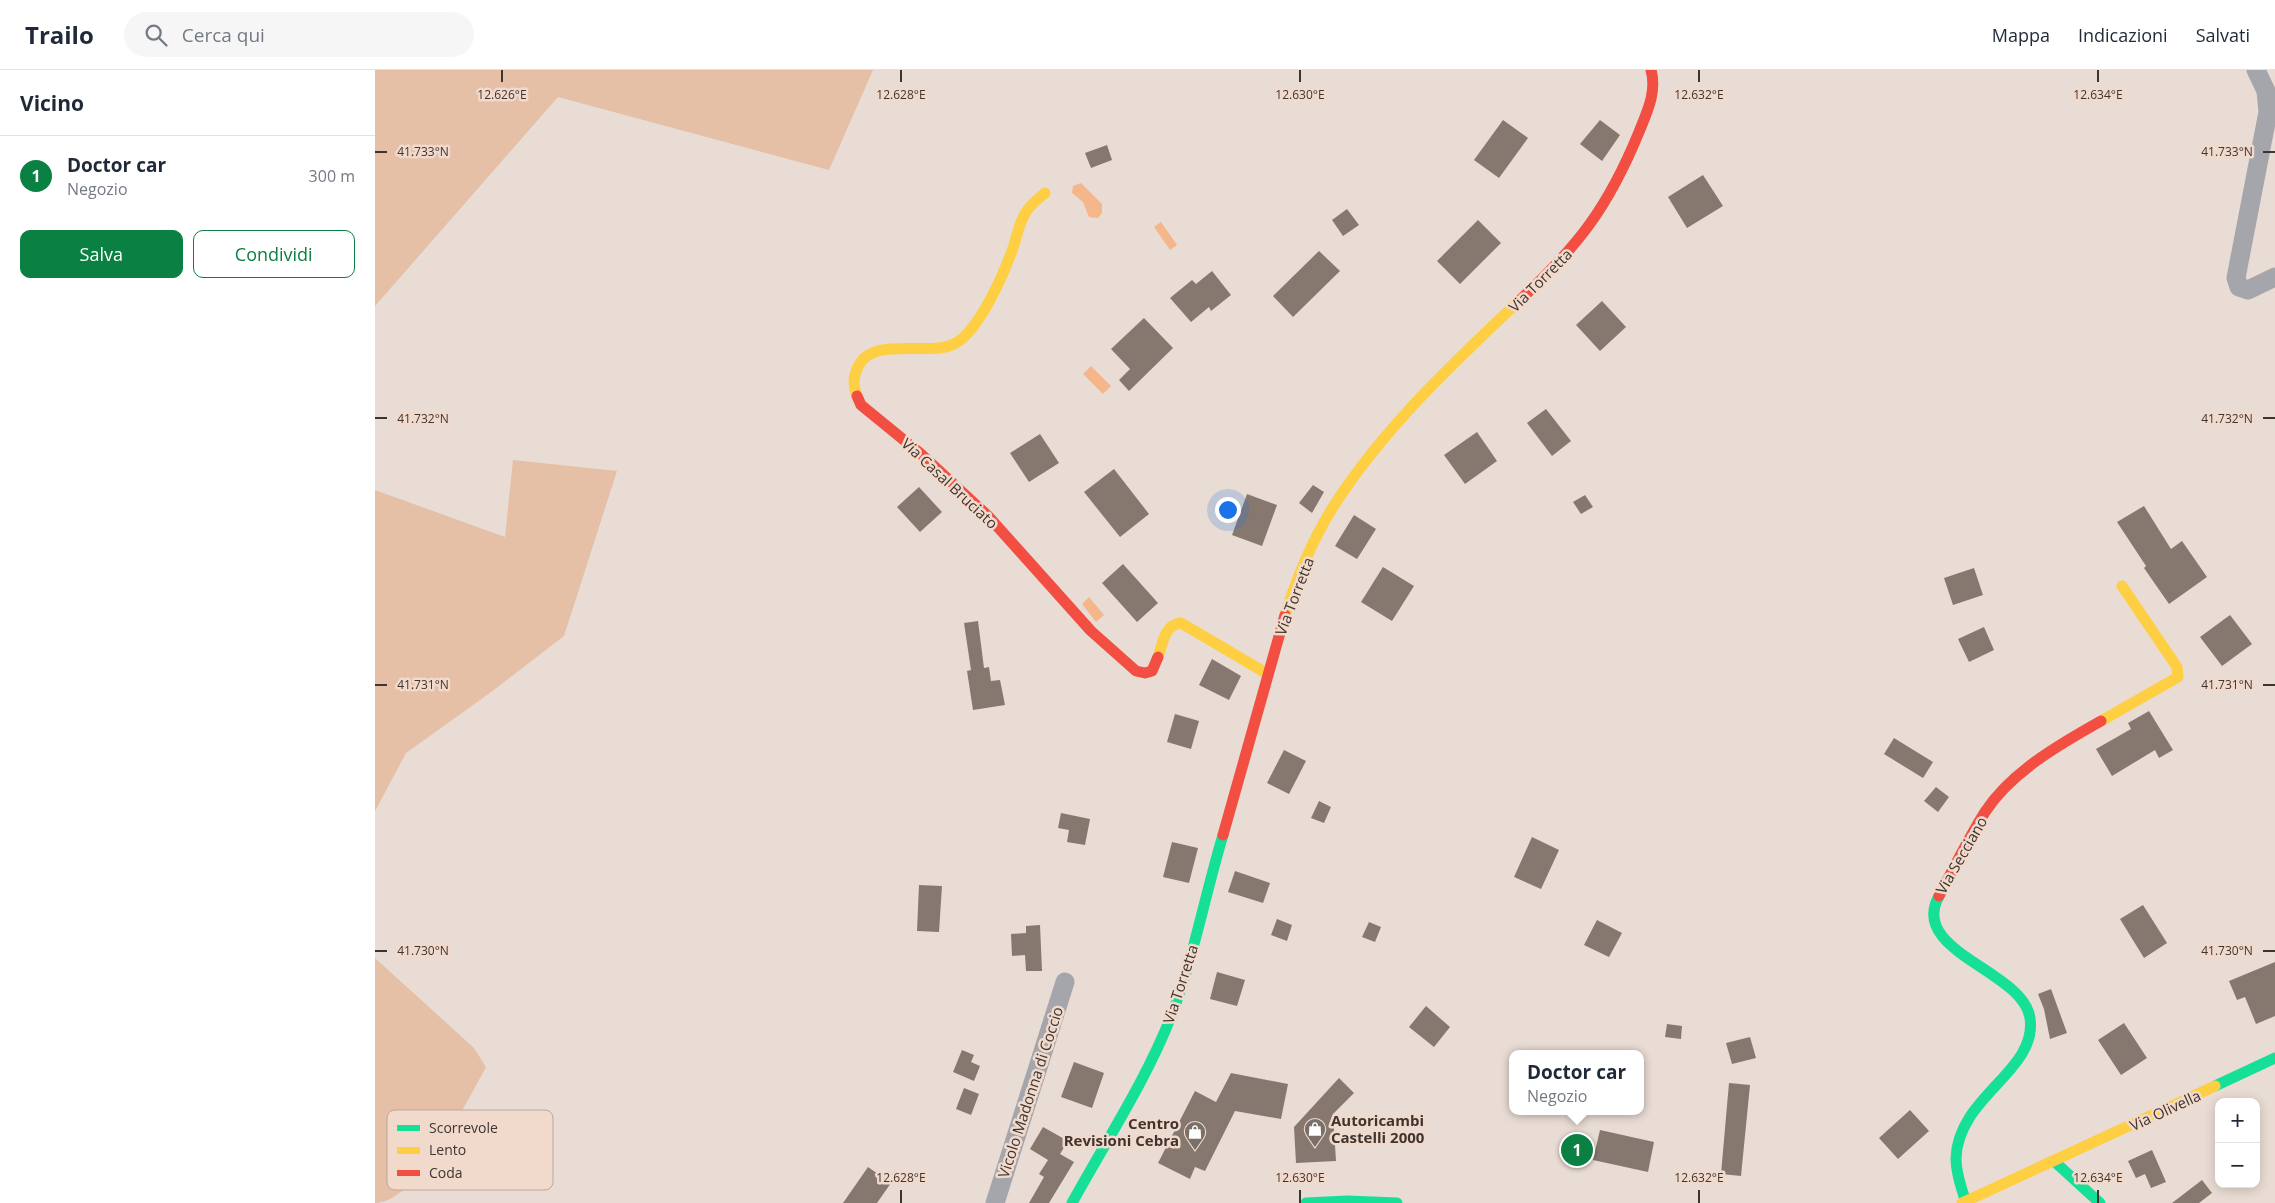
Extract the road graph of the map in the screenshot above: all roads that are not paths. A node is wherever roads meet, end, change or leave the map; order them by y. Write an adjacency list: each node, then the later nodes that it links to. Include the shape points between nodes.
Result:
1 (1651, 70): 6 (street, Via Torretta, via 1654,83 1652,98 1628,158 1605,203 1579,240 1470,348 1354,476 1333,507 1297,584)
2 (2257, 70): 4 (street, via 2266,91 2268,117 2236,278 2239,287 2248,290 2258,288)
3 (1045, 194): 6 (street, Via Casal Bruciato, via 1027,209 1009,258 967,334 944,346 873,352 856,368 855,394 861,405 989,516 1091,631 1136,671 1151,673 1168,628 1181,623)
4 (2275, 277)
5 (2123, 586): 10 (street, Via Secciano, via 2177,667 2178,677 2070,738 2005,789 1986,811 1934,905 1934,920 1943,938 2021,996 2031,1021 2032,1035 2025,1053 1976,1106 1961,1134 1957,1168)
6 (1266, 673): 12 (street, Via Torretta, via 1172,1013 1151,1059)
7 (1065, 982): 11 (street, Vicolo Madonna di Coccio)
8 (2275, 1058): 9 (street, Via Olivella)
9 (2055, 1162): 10 (street, Via Olivella); 15 (street)
10 (1964, 1202)
11 (995, 1203)
12 (1072, 1203)
13 (1306, 1203): 14 (street)
14 (1397, 1203)
15 (2100, 1203)

